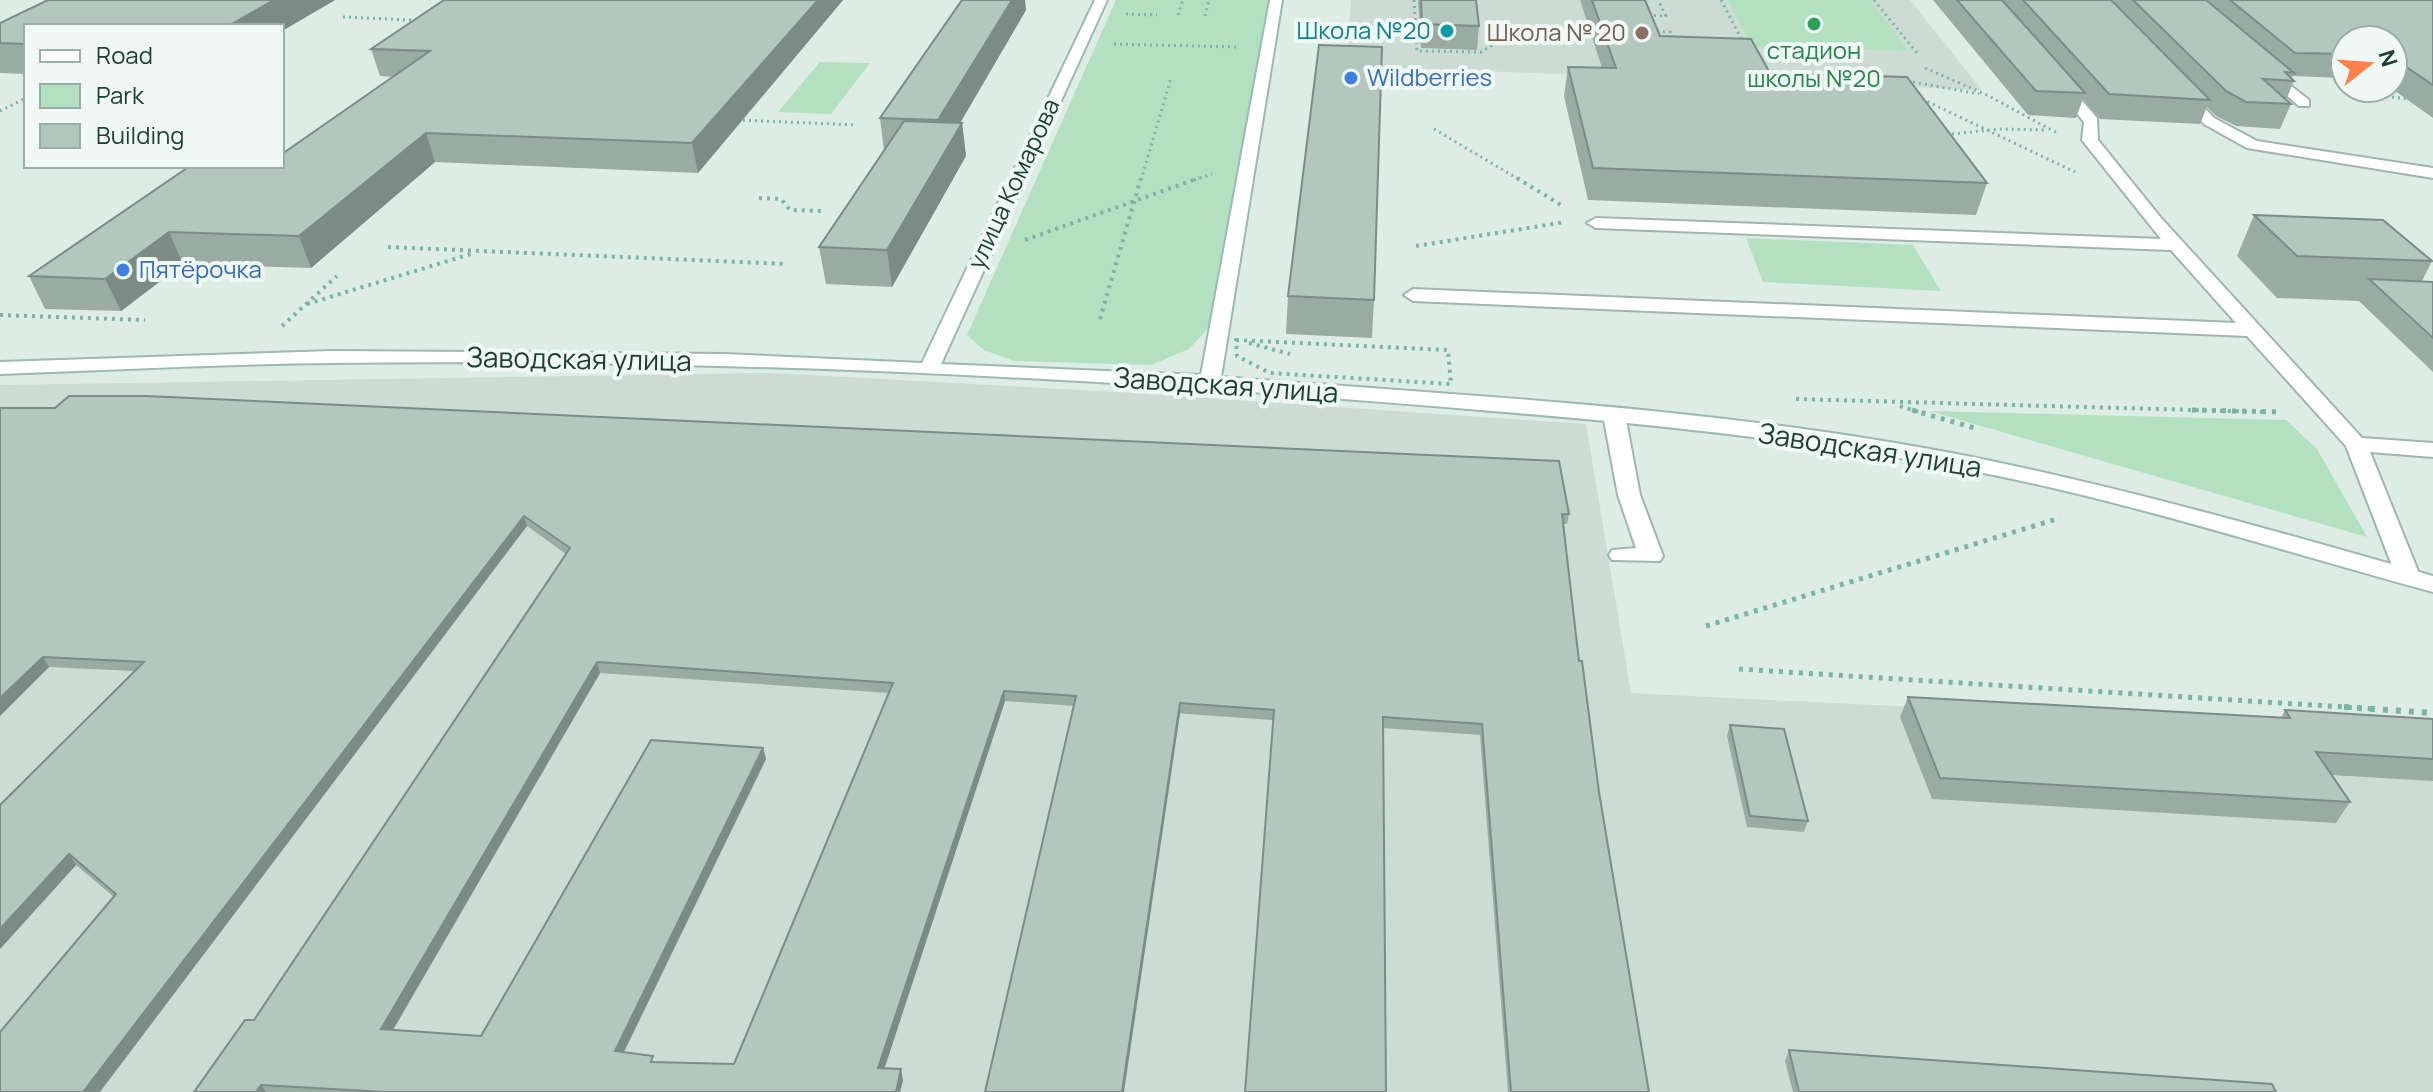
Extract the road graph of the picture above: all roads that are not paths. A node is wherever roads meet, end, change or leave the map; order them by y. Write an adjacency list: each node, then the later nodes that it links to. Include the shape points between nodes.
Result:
1 (1101, 0): 13 (street, улица Комарова)
2 (1276, 0): 14 (street)
3 (2251, 58): 6 (street)
4 (2044, 66): 9 (street, via 2092,121 2090,140)
5 (2167, 77): 7 (street, via 2209,121 2253,145)
6 (2304, 103)
7 (2433, 173)
8 (1596, 223): 9 (street)
9 (2176, 245): 11 (street)
10 (1413, 295): 11 (street)
11 (2254, 330): 16 (street)
12 (0, 368): 13 (street, Заводская улица, via 392,357 725,360)
13 (929, 369): 14 (street, Заводская улица)
14 (1210, 382): 15 (street, Заводская улица)
15 (1614, 415): 18 (street, via 1629,495 1651,556); 19 (street, Заводская улица, via 1794,435 1971,464 2195,516)
16 (2356, 444): 17 (street); 19 (street)
17 (2433, 450)
18 (1621, 555)
19 (2408, 576): 20 (street, Заводская улица)
20 (2433, 584)

